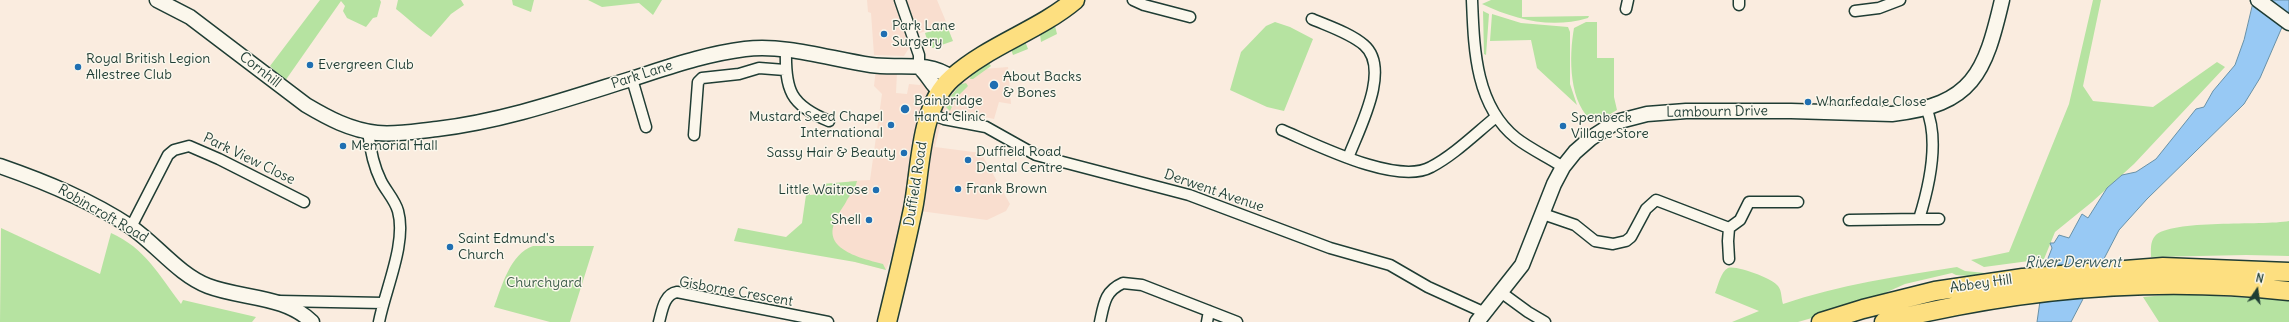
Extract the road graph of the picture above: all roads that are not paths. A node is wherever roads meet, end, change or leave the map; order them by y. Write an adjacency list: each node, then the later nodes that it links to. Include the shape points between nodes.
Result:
1 (157, 0): 25 (street, Cornhill, via 196,21 306,105 339,123)
2 (900, 0): 14 (street, via 919,56)
3 (1075, 0): 16 (highway, Duffield Road, via 1046,20 982,56)
4 (1133, 0): 10 (street)
5 (1472, 0): 21 (street, via 1474,49 1483,90)
6 (1900, 0): 9 (street, via 1879,8)
7 (2002, 0): 19 (street, Lambourn Drive, via 1986,59 1977,74 1965,87)
8 (2258, 0): 12 (street)
9 (1855, 11)
10 (1190, 17)
11 (1312, 19): 27 (street, via 1365,45 1374,62 1374,89)
12 (2289, 23)
13 (786, 50): 14 (street, Park Lane, via 884,67); 15 (street); 17 (street, Park Lane, via 747,49 718,53)
14 (918, 67): 16 (street, Park Lane, via 937,69); 18 (street)
15 (785, 70): 22 (street, via 787,87 798,104); 26 (street, via 759,68 739,74 702,78 698,82)
16 (952, 78): 18 (highway, Duffield Road)
17 (632, 79): 23 (street); 25 (street, Park Lane, via 508,117 478,123 398,133)
18 (941, 92): 20 (highway, Duffield Road)
19 (1926, 108): 29 (street, Lambourn Drive, via 1892,114 1720,111 1630,116 1603,129 1575,152); 33 (street, via 1931,118 1932,142 1926,189)
20 (930, 114): 47 (street, Derwent Avenue, via 986,127 1036,155 1189,195 1330,248 1390,265); 52 (highway, Duffield Road, via 922,146 914,207)
21 (1496, 117): 27 (street, via 1429,168 1402,172); 29 (street, via 1516,138)
22 (829, 121)
23 (646, 127)
24 (1282, 130): 27 (street)
25 (368, 131): 45 (street, via 375,166 381,182 397,207 399,220 399,244)
26 (694, 136)
27 (1348, 158)
28 (0, 166): 36 (street, Robincroft Road, via 51,184)
29 (1563, 167): 32 (street, Lambourn Drive)
30 (304, 202): 36 (street, Park View Close, via 189,146 174,150 168,155)
31 (1798, 202): 37 (street, via 1749,202 1740,220)
32 (1543, 214): 37 (street, via 1575,225 1595,241 1604,244 1626,241 1636,230 1646,209 1656,200); 43 (street, Lambourn Drive, via 1522,265)
33 (1918, 219): 34 (street); 35 (street)
34 (1939, 219)
35 (1849, 220)
36 (131, 227): 44 (street, Robincroft Road, via 156,245 186,274 198,281 224,292)
37 (1729, 228): 38 (street)
38 (1729, 259)
39 (2287, 271): 40 (highway, Abbey Hill, via 2215,268)
40 (2142, 277): 41 (highway, Abbey Hill); 42 (highway, Abbey Hill)
41 (2024, 286): 57 (highway, Abbey Hill, via 1935,291); 58 (highway, Abbey Hill)
42 (2289, 291)
43 (1502, 293): 47 (street, Lambourn Drive); 56 (street)
44 (270, 300): 45 (street, Robincroft Road); 48 (street, via 297,311)
45 (383, 303): 49 (street)
46 (1209, 311): 53 (street, via 1142,285 1123,283 1108,293); 54 (street); 55 (street)
47 (1480, 317)
48 (312, 322)
49 (379, 322)
50 (659, 322): 51 (street, Gisborne Crescent, via 668,297 677,292)
51 (828, 322)
52 (887, 322)
53 (1100, 322)
54 (1207, 322)
55 (1237, 322)
56 (1545, 322)
57 (1821, 322)
58 (1884, 322)

